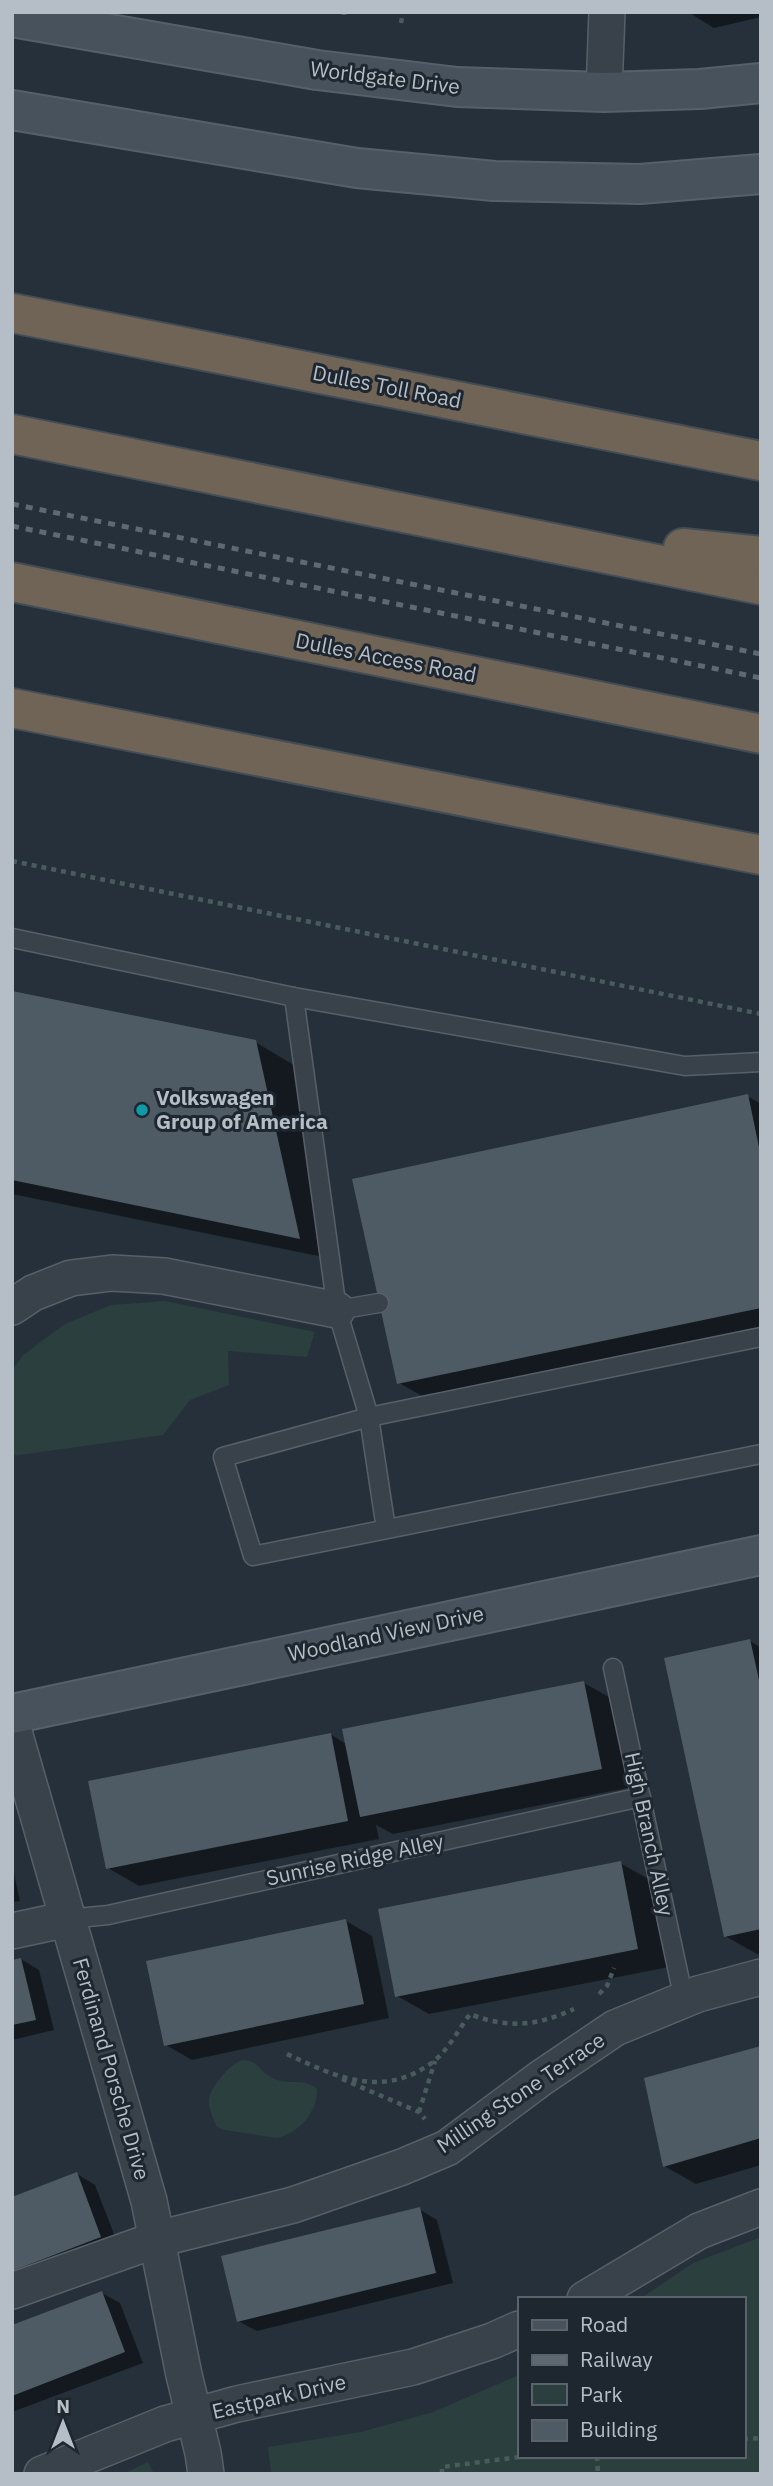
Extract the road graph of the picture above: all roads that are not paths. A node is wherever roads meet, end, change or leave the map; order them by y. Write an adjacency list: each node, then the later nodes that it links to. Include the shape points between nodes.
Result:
1 (607, 12): 4 (street)
2 (12, 17): 4 (street, Worldgate Drive, via 317,71 457,88)
3 (761, 83): 4 (street, Worldgate Drive)
4 (604, 92)
5 (12, 110): 6 (street, via 357,169 494,181 640,184)
6 (761, 174)
7 (12, 313): 9 (highway, Dulles Toll Road)
8 (12, 434): 10 (highway)
9 (761, 461)
10 (518, 536): 11 (highway); 13 (highway)
11 (761, 556)
12 (12, 582): 15 (highway, Dulles Access Road)
13 (761, 585)
14 (12, 708): 16 (highway)
15 (761, 734)
16 (761, 855)
17 (12, 938): 18 (lane)
18 (294, 997): 19 (lane, via 685,1066); 22 (lane)
19 (761, 1062)
20 (379, 1303): 22 (lane)
21 (12, 1307): 22 (street, via 71,1278 112,1273 164,1276)
22 (337, 1310): 24 (lane)
23 (761, 1336): 24 (lane)
24 (369, 1417): 26 (lane); 26 (lane, via 223,1458 253,1556)
25 (761, 1454): 26 (lane)
26 (386, 1530)
27 (761, 1555): 29 (street, Woodland View Drive)
28 (613, 1668): 31 (lane, High Branch Alley)
29 (12, 1714)
30 (12, 1725): 32 (street, Ferdinand Porsche Drive)
31 (641, 1797): 32 (lane, Sunrise Ridge Alley); 35 (lane, High Branch Alley)
32 (68, 1919): 33 (street); 37 (street, Ferdinand Porsche Drive)
33 (12, 1931)
34 (761, 1977): 35 (street, Milling Stone Terrace)
35 (684, 2000): 37 (street, Milling Stone Terrace, via 615,2028 447,2148 293,2205)
36 (761, 2207): 39 (street, via 699,2231)
37 (158, 2239): 38 (street, Milling Stone Terrace); 41 (street, Ferdinand Porsche Drive)
38 (12, 2291)
39 (588, 2297)
40 (518, 2329): 41 (street, Eastpark Drive, via 413,2367)
41 (194, 2416): 42 (street, Eastpark Drive); 43 (street, Ferdinand Porsche Drive)
42 (43, 2474)
43 (206, 2474)

